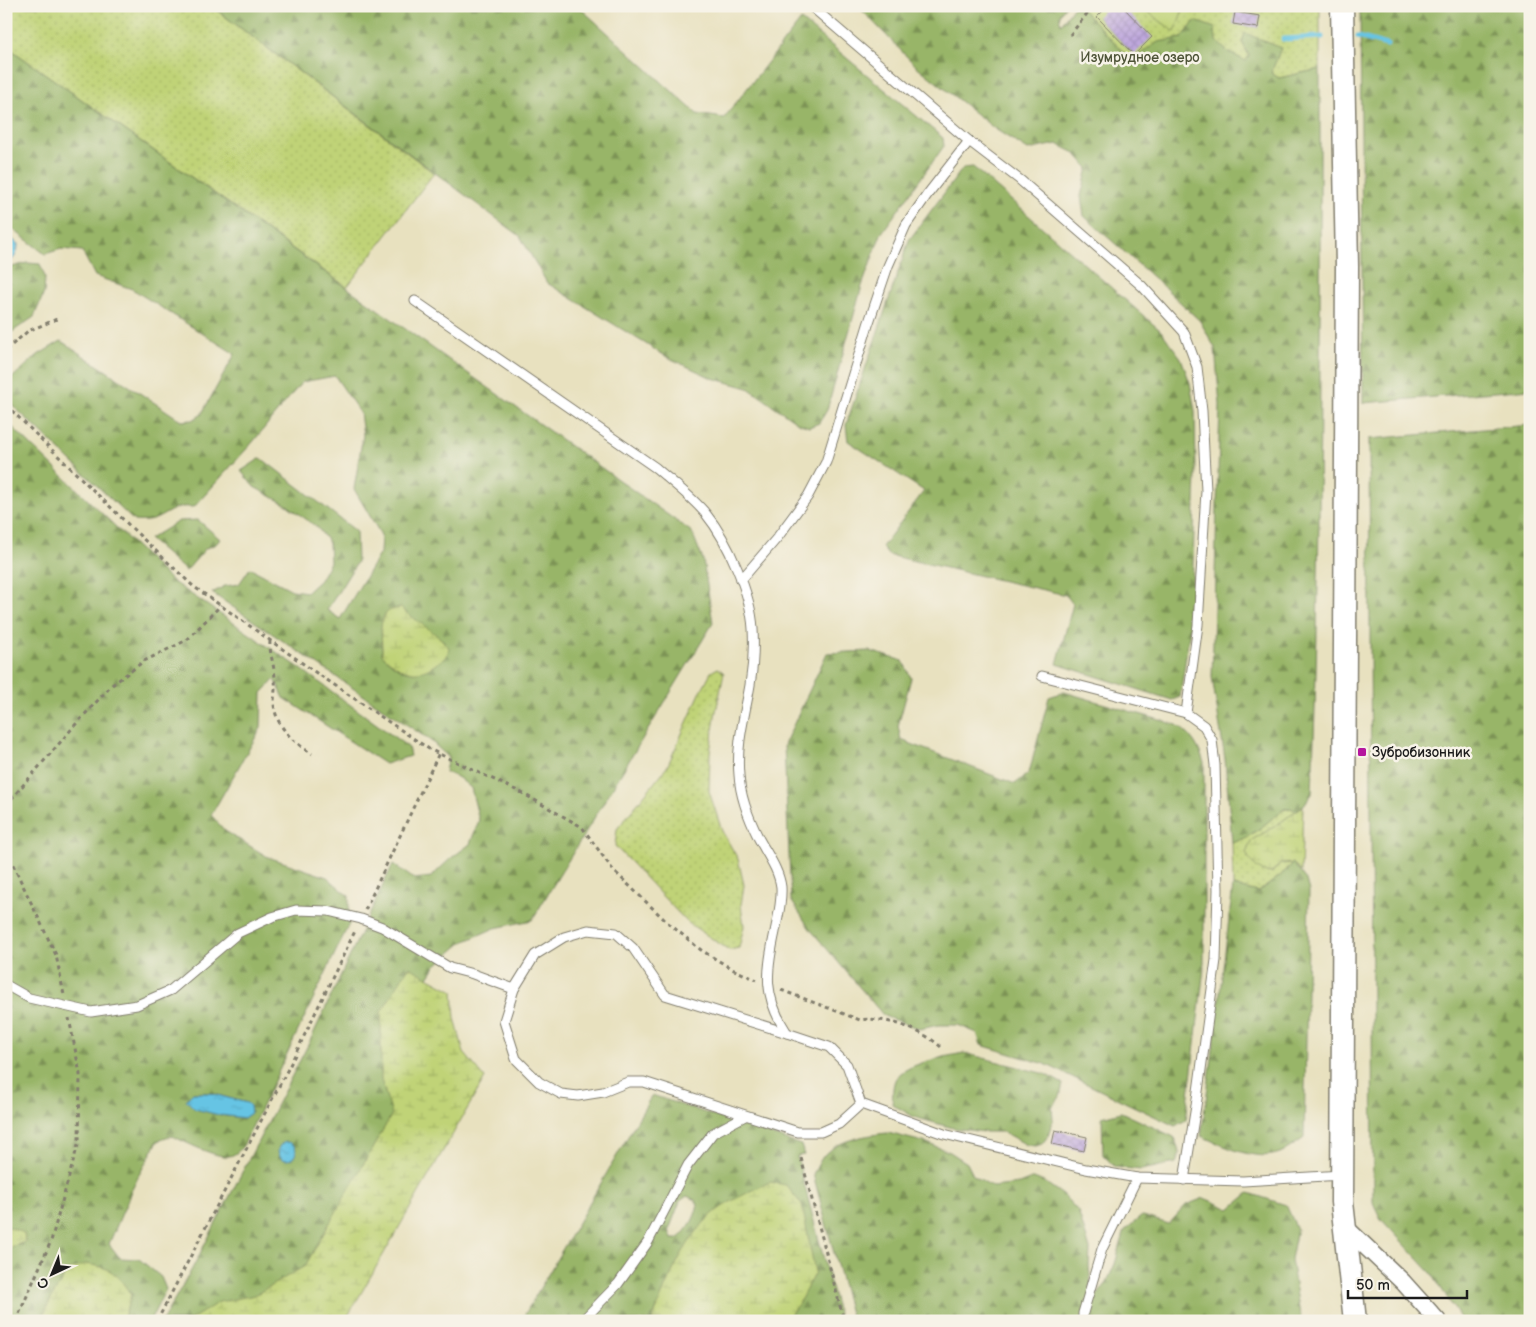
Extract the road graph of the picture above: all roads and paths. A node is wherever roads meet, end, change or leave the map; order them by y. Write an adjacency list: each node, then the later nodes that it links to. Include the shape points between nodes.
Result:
1 (811, 6): 5 (lane)
2 (1093, 6): 4 (path)
3 (1342, 6): 29 (main road, via 1347,267)
4 (1070, 35)
5 (969, 141): 10 (lane, via 906,225 868,325 826,462 808,496); 14 (lane, via 1020,180 1142,286 1184,332 1197,367 1206,491 1198,625)
6 (415, 300): 10 (lane, via 656,468 691,497 724,542)
7 (57, 319): 8 (path, via 28,331)
8 (6, 350)
9 (6, 405): 11 (path, via 193,586)
10 (741, 580): 20 (lane, via 753,627 753,657 740,736 739,775 748,811 781,885 781,907)
11 (221, 605): 12 (path); 17 (path, via 188,640 144,662 112,685)
12 (270, 640): 15 (path); 16 (path, via 278,720 293,741)
13 (1042, 676): 14 (lane)
14 (1186, 713): 31 (lane, via 1204,726 1212,740 1218,890 1216,960)
15 (439, 753): 19 (path); 20 (path, via 522,793 582,828 612,870 667,922 701,950 732,969)
16 (312, 754)
17 (6, 805)
18 (6, 850): 23 (path, via 56,955)
19 (361, 919): 22 (lane, via 382,927 450,968); 23 (lane, via 328,911 296,910 272,917 238,933 170,990 136,1005 91,1012); 34 (path, via 290,1065)
20 (768, 984): 24 (lane, via 777,1018); 25 (path, via 860,1020 867,1018 900,1024 920,1032)
21 (6, 985): 23 (lane, via 29,998)
22 (514, 989): 24 (lane, via 535,955 564,937 588,930 616,933 633,948 665,995); 27 (lane, via 504,1021 516,1059 539,1082 561,1094 578,1096 603,1092 628,1082 644,1082)
23 (66, 1007): 33 (path, via 80,1074 79,1141 51,1241)
24 (787, 1032): 26 (lane, via 829,1047 847,1065)
25 (943, 1049)
26 (861, 1104): 27 (lane, via 839,1124 821,1132 798,1132); 30 (lane, via 944,1134 1086,1170)
27 (745, 1116): 35 (lane, via 713,1133 688,1165 648,1242 618,1284)
28 (801, 1158): 36 (path)
29 (1342, 1175): 31 (lane, via 1268,1181); 32 (main road)
30 (1137, 1178): 31 (lane); 37 (lane, via 1102,1249)
31 (1184, 1180)
32 (1344, 1226): 38 (main road); 39 (street, via 1403,1282)
33 (16, 1321)
34 (156, 1321)
35 (582, 1321)
36 (844, 1321)
37 (1083, 1321)
38 (1355, 1321)
39 (1438, 1321)

